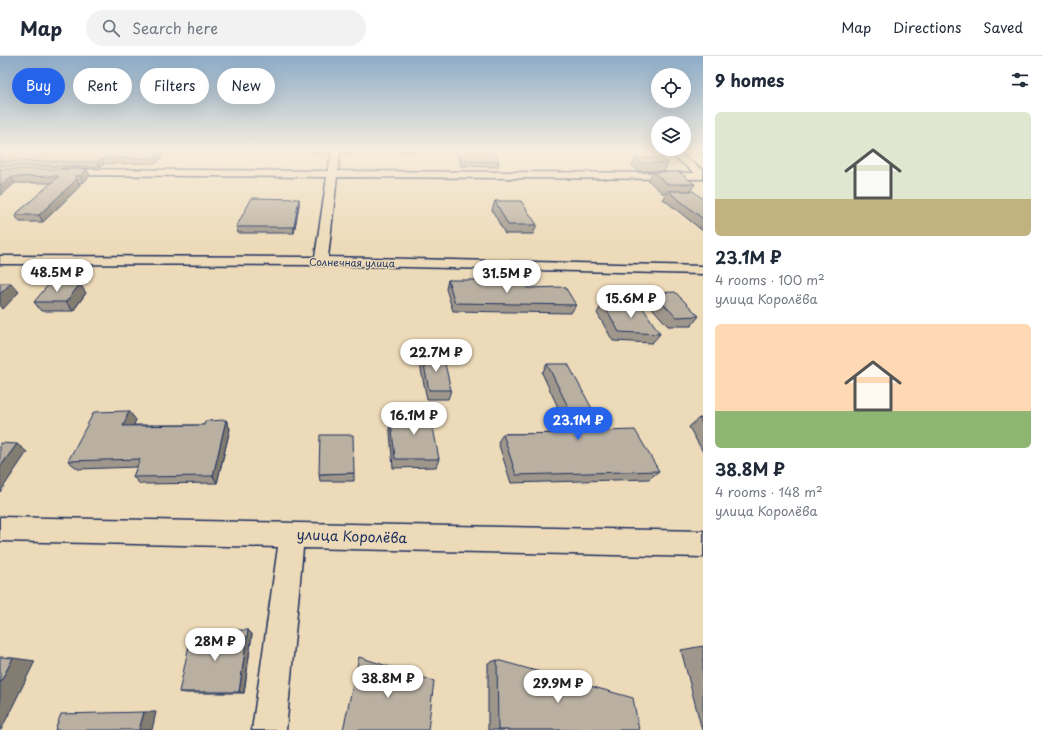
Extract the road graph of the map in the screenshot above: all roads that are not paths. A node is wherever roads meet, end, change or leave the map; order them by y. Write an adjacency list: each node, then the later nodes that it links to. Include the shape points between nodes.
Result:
1 (332, 181): 3 (street)
2 (0, 260): 3 (street, Солнечная улица)
3 (321, 261): 4 (street, Солнечная улица)
4 (703, 270)
5 (0, 529): 6 (street, улица Королёва)
6 (292, 534): 7 (street, улица Королёва); 8 (street)
7 (703, 544)
8 (269, 730)

